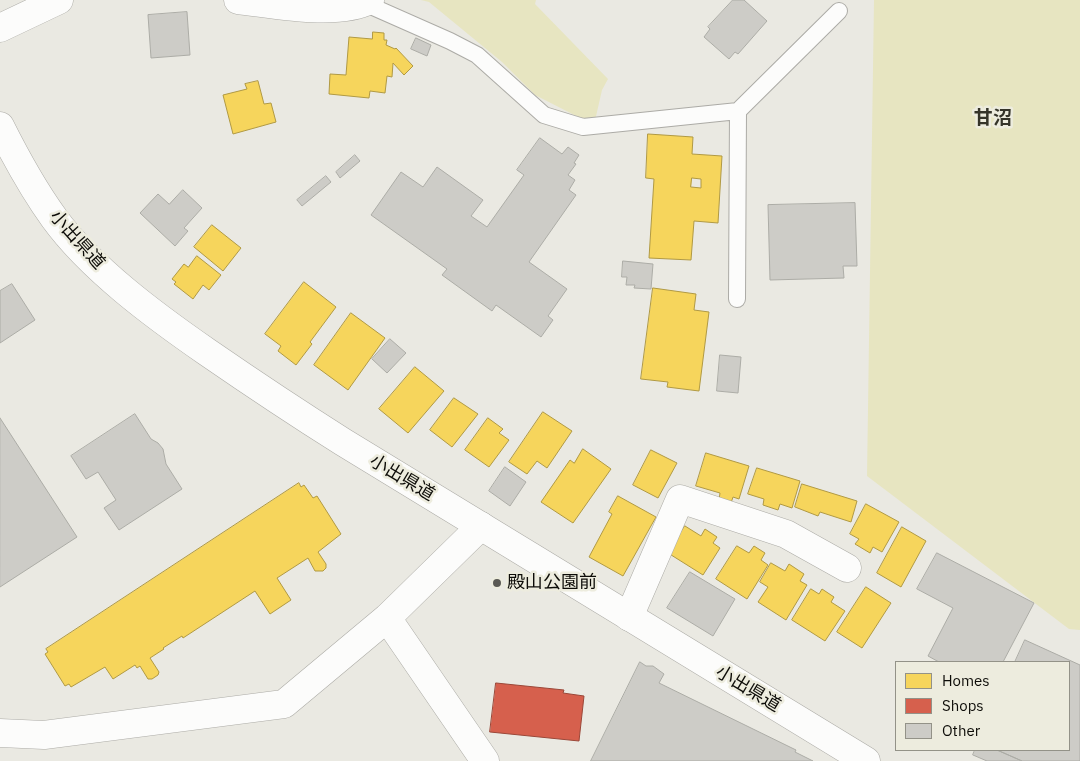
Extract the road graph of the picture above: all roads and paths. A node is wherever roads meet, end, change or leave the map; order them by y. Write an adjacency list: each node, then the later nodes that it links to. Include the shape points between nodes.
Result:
1 (59, 0): 5 (street)
2 (238, 0): 3 (street, via 300,8 337,8)
3 (367, 2): 6 (lane, via 477,56 544,115 584,127)
4 (839, 10): 6 (lane)
5 (0, 28)
6 (738, 111): 8 (lane)
7 (0, 126): 9 (street, 小出県道, via 17,162 54,218 83,252 159,318 288,408)
8 (737, 299)
9 (480, 526): 11 (street, 小出県道); 12 (street)
10 (847, 568): 11 (street, via 786,534 680,499)
11 (629, 617): 15 (street, 小出県道)
12 (387, 618): 13 (street, via 284,704 44,735); 14 (street)
13 (0, 733)
14 (485, 761)
15 (866, 761)

